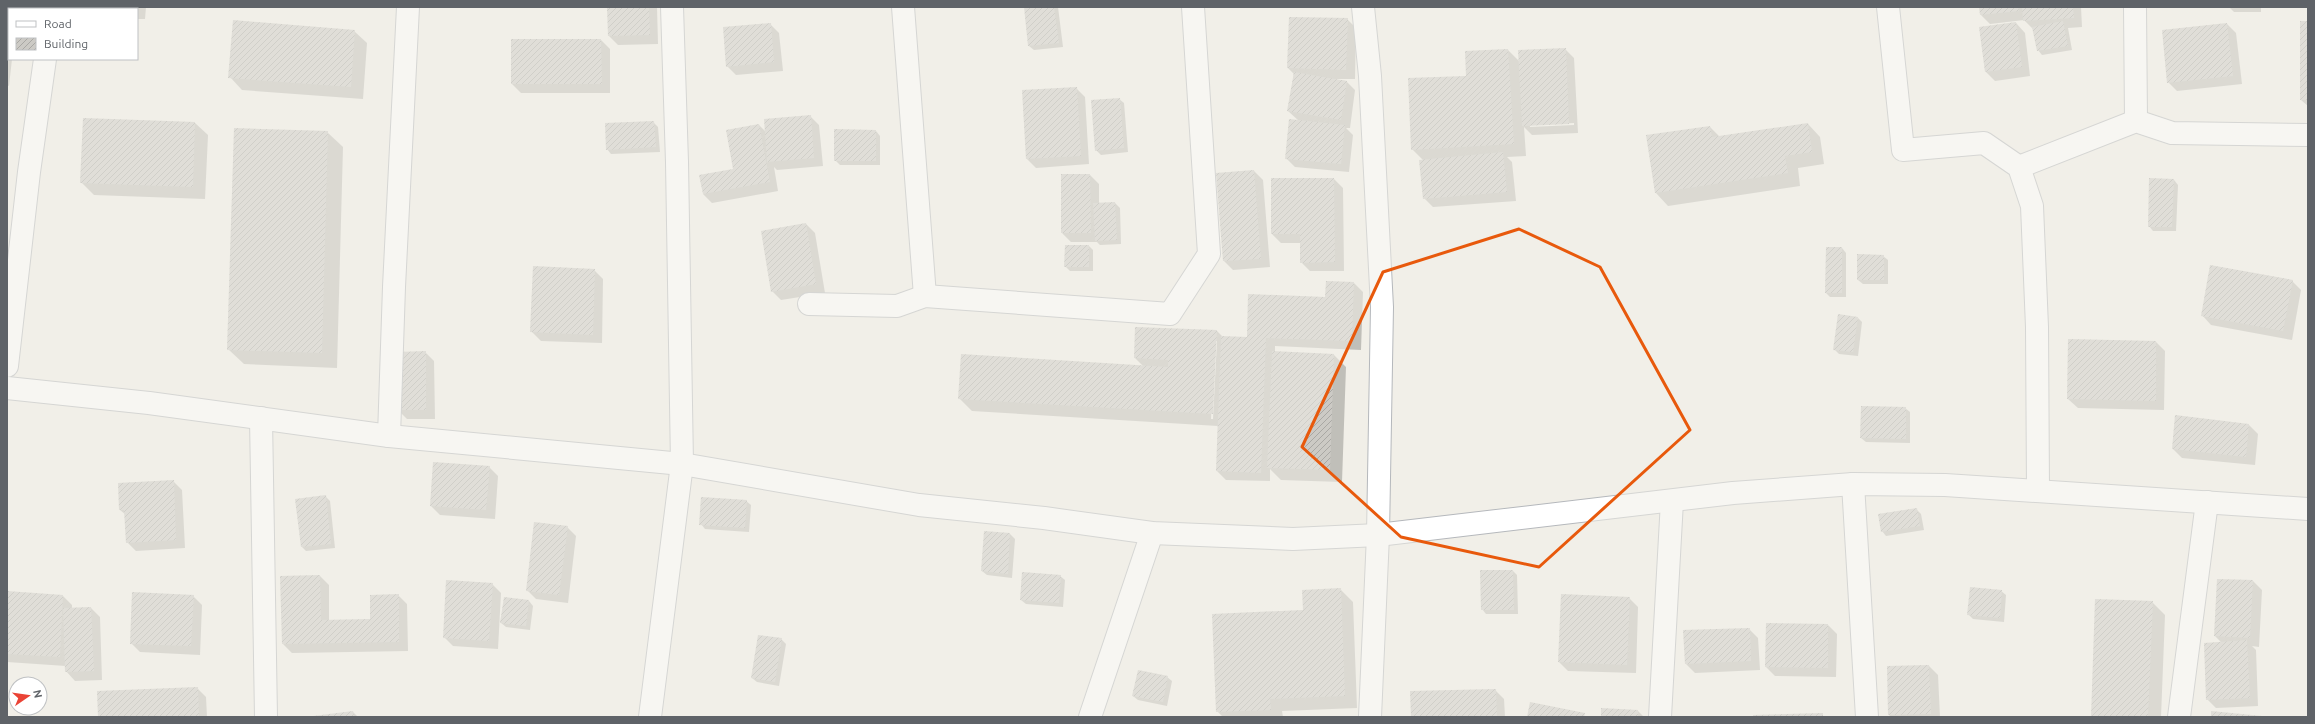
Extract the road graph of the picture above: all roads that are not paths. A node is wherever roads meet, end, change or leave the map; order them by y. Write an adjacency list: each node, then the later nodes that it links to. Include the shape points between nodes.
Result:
1 (408, 7): 17 (street)
2 (672, 7): 18 (street)
3 (903, 7): 12 (street)
4 (1192, 7): 12 (street, via 1209,254 1170,314)
5 (1363, 7): 25 (street, via 1370,84 1382,307)
6 (1888, 7): 11 (street, via 1903,150 1984,143)
7 (2135, 7): 9 (street)
8 (45, 60): 14 (street)
9 (2136, 121): 10 (street, via 2172,133); 11 (street)
10 (2308, 135)
11 (2019, 167): 20 (street, via 2032,206 2037,327)
12 (925, 296): 13 (street, via 898,306)
13 (809, 304)
14 (7, 366)
15 (7, 388): 16 (street)
16 (261, 418): 17 (street); 26 (street)
17 (389, 436): 18 (street)
18 (682, 464): 24 (street, via 919,505 1044,518); 27 (street)
19 (1853, 484): 20 (street, via 1945,485); 21 (street); 31 (street)
20 (2038, 491): 22 (street)
21 (1672, 501): 25 (street); 30 (street)
22 (2207, 502): 23 (street); 32 (street)
23 (2308, 509)
24 (1152, 533): 25 (street, via 1293,539); 28 (street)
25 (1378, 535): 29 (street)
26 (266, 717)
27 (650, 717)
28 (1090, 717)
29 (1370, 717)
30 (1660, 717)
31 (1867, 717)
32 (2179, 717)

